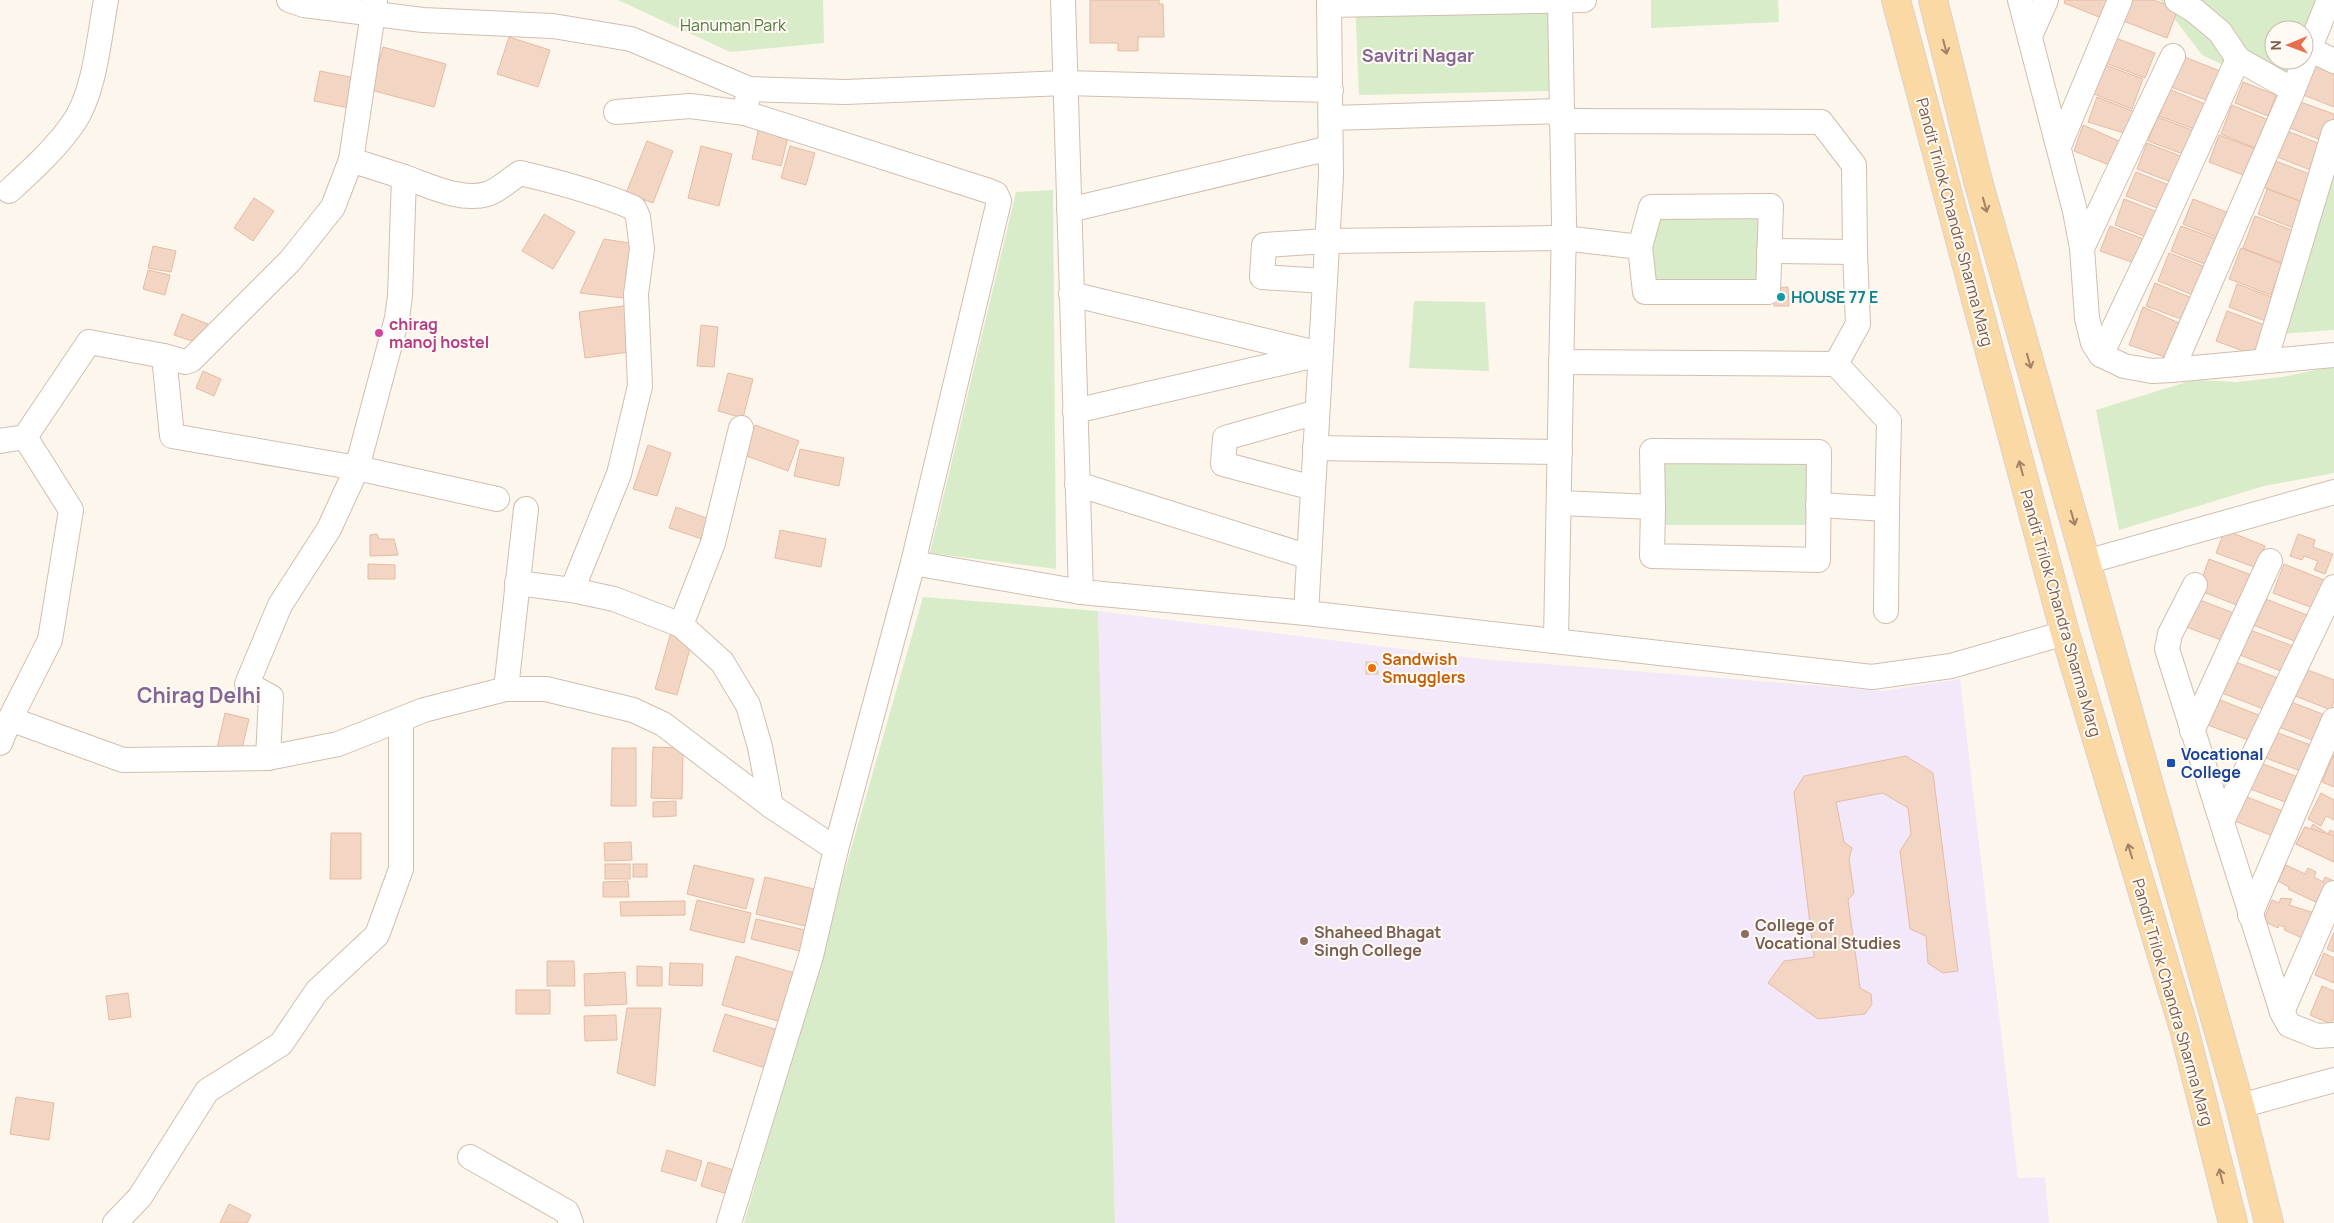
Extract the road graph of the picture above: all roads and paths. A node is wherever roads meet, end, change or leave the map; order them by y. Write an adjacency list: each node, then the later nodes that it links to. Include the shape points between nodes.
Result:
1 (106, 0): 35 (street, via 89,86 76,118 32,170)
2 (289, 0): 14 (street, via 304,4)
3 (1063, 0): 22 (street)
4 (1560, 0): 5 (street); 13 (street); 28 (street)
5 (1584, 0)
6 (1896, 0): 82 (main road, Pandit Trilok Chandra Sharma Marg, one-way to 6)
7 (1933, 0): 72 (main road, Pandit Trilok Chandra Sharma Marg, one-way to 72, via 1978,181)
8 (2020, 0): 15 (street)
9 (2046, 0): 15 (street)
10 (2120, 0): 31 (street)
11 (2177, 0): 19 (street, via 2220,32)
12 (2328, 0): 16 (street)
13 (1329, 3): 24 (street)
14 (374, 7): 23 (street, via 423,20 553,26 631,39); 33 (street)
15 (2030, 36): 31 (street)
16 (2314, 37)
17 (2314, 52): 20 (street)
18 (2173, 56): 40 (street)
19 (2238, 59): 25 (street); 46 (street)
20 (2334, 61)
21 (2301, 70): 25 (street)
22 (1065, 83): 23 (street, via 844,92); 24 (street); 36 (street)
23 (749, 89): 27 (street)
24 (1331, 90): 29 (street)
25 (2293, 90): 52 (street)
26 (616, 112): 27 (street, via 690,106)
27 (745, 113): 73 (street, via 990,191 999,201)
28 (1561, 116): 29 (street); 37 (street); 42 (street, via 1820,122 1854,165)
29 (1331, 118): 32 (street)
30 (2334, 132): 49 (street)
31 (2059, 146): 40 (street)
32 (1330, 148): 36 (street); 38 (street)
33 (351, 160): 34 (street); 48 (street, via 333,207 290,262 191,360 185,362)
34 (404, 177): 60 (street, via 397,318); 77 (street, via 470,195 488,194 520,173 605,196 634,208 638,217 642,249 636,294 640,386 619,474)
35 (9, 191)
36 (1069, 210): 44 (street)
37 (1563, 238): 38 (street); 39 (street); 50 (street)
38 (1327, 241): 43 (street); 43 (street, via 1264,245 1262,276)
39 (1640, 247): 41 (street, via 1651,206 1771,206); 41 (street, via 1645,292 1768,292)
40 (2082, 248): 46 (street, via 2088,328)
41 (1770, 251): 42 (street)
42 (1855, 252): 51 (street, via 1858,324)
43 (1325, 281): 45 (street)
44 (1071, 294): 45 (street); 53 (street)
45 (1320, 354): 53 (street); 54 (street)
46 (2100, 355): 52 (street, via 2124,366 2152,371)
47 (2334, 355): 49 (street)
48 (164, 356): 56 (street, via 89,342); 60 (street, via 172,436)
49 (2265, 361): 52 (street)
50 (1561, 362): 51 (street); 59 (street)
51 (1836, 364): 69 (street, via 1889,421)
52 (2172, 370)
53 (1075, 411): 61 (street)
54 (1317, 412): 58 (street); 62 (street, via 1225,438 1223,464)
55 (741, 428): 81 (street, via 713,543)
56 (25, 437): 57 (street); 85 (street, via 71,510 50,640)
57 (0, 441)
58 (1315, 448): 59 (street); 62 (street)
59 (1560, 452): 65 (street)
60 (357, 468): 64 (street); 90 (street, via 329,529 280,605 247,684 271,697)
61 (1077, 484): 70 (street); 78 (street)
62 (1313, 488): 70 (street)
63 (2334, 492): 72 (street)
64 (496, 499)
65 (1559, 503): 67 (street); 83 (street)
66 (1818, 505): 67 (street, via 1818,560 1652,556); 67 (street, via 1819,452 1652,450); 69 (street)
67 (1653, 507)
68 (526, 509): 74 (street)
69 (1887, 509): 79 (street)
70 (1309, 557): 80 (street)
71 (2270, 561): 88 (street)
72 (2086, 562): 99 (main road, Pandit Trilok Chandra Sharma Marg)
73 (913, 563): 78 (street); 93 (street)
74 (517, 583): 77 (street); 84 (street)
75 (2195, 585): 88 (street, via 2170,634 2167,649)
76 (2334, 587): 92 (street)
77 (572, 590): 81 (street, via 614,600)
78 (1080, 592): 80 (street)
79 (1886, 611)
80 (1306, 613): 83 (street)
81 (681, 624): 91 (street, via 722,662 748,705)
82 (2065, 633): 83 (street, via 1951,666 1872,677); 104 (main road, Pandit Trilok Chandra Sharma Marg, one-way to 82, via 2184,1029)
83 (1556, 640)
84 (506, 688): 86 (street, via 424,710); 91 (street, via 546,689 633,710 663,724)
85 (10, 720): 89 (street); 90 (street, via 123,760)
86 (401, 720): 90 (street, via 338,744); 101 (street, via 401,869 377,935 317,991 281,1044 207,1091 140,1196)
87 (2334, 720): 95 (street)
88 (2192, 731): 92 (street)
89 (0, 743)
90 (268, 758)
91 (771, 806): 93 (street)
92 (2222, 822): 95 (street)
93 (836, 849): 103 (street, via 811,956)
94 (2334, 893): 96 (street)
95 (2250, 915): 96 (street)
96 (2282, 1012): 97 (street, via 2289,1025 2318,1036)
97 (2334, 1035)
98 (2334, 1080): 99 (street)
99 (2240, 1106): 105 (main road, Pandit Trilok Chandra Sharma Marg)
100 (470, 1157): 102 (street, via 566,1212)
101 (115, 1223)
102 (571, 1223)
103 (729, 1223)
104 (2233, 1223)
105 (2270, 1223)

